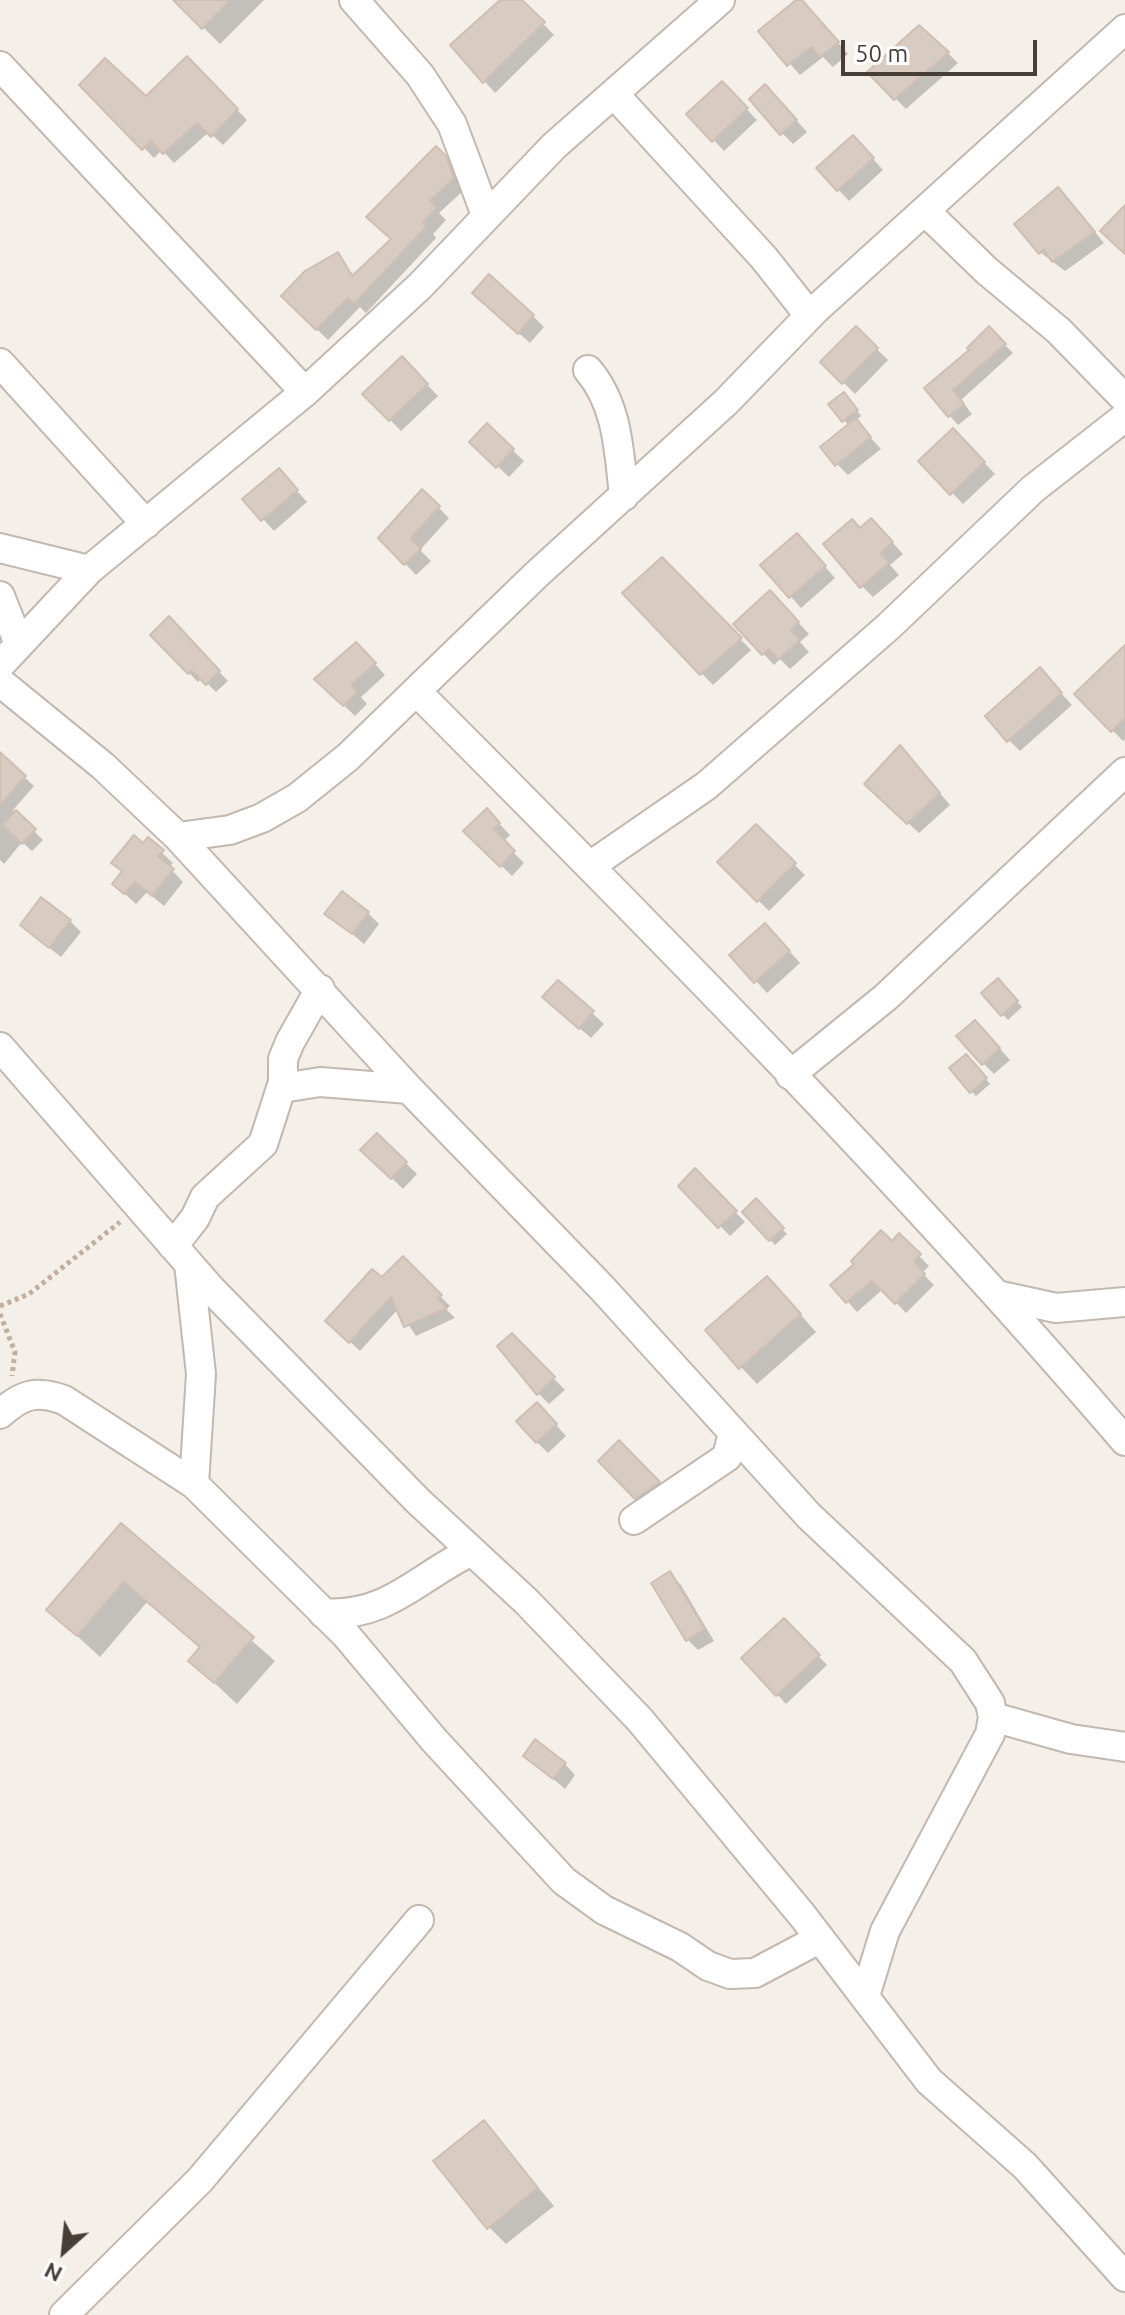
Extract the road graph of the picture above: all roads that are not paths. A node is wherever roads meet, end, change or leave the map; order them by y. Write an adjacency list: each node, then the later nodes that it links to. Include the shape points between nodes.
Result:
1 (354, 0): 7 (street, via 420,75 452,124)
2 (720, 0): 5 (street)
3 (1125, 29): 6 (street)
4 (0, 66): 11 (street)
5 (614, 94): 7 (street); 8 (street)
6 (926, 212): 8 (street); 12 (street, via 1059,331)
7 (486, 215): 11 (street, via 420,286)
8 (809, 315): 14 (street, via 726,402)
9 (0, 363): 15 (street)
10 (588, 370): 14 (street, via 610,406)
11 (305, 392): 15 (street)
12 (1125, 399)
13 (1125, 417): 25 (street, via 1033,489 888,627 706,786)
14 (624, 496): 22 (street)
15 (146, 524): 17 (street)
16 (0, 548): 17 (street)
17 (89, 570): 19 (street)
18 (0, 596): 19 (street)
19 (19, 644): 20 (street)
20 (0, 665)
21 (0, 682): 24 (street, via 103,766)
22 (417, 692): 24 (street, via 297,798 230,830); 25 (street)
23 (1125, 772): 28 (street, via 886,997)
24 (178, 837): 26 (street)
25 (590, 866): 28 (street, via 710,985)
26 (320, 989): 29 (street, via 283,1059); 30 (street)
27 (0, 1047): 31 (street)
28 (790, 1075): 32 (street, via 850,1131)
29 (282, 1088): 30 (street, via 320,1082); 31 (street, via 263,1144 205,1197)
30 (409, 1089): 35 (street, via 602,1288)
31 (181, 1255): 37 (street, via 201,1374); 39 (street)
32 (1001, 1296): 33 (street, via 1056,1308); 36 (street)
33 (1125, 1302)
34 (1, 1413): 37 (street, via 24,1395 64,1400)
35 (733, 1433): 38 (street, via 727,1457); 41 (street, via 819,1526 963,1661)
36 (1125, 1441)
37 (194, 1484): 40 (street)
38 (634, 1520)
39 (470, 1552): 40 (street, via 394,1600 347,1615); 44 (street, via 527,1602 640,1720)
40 (323, 1613): 44 (street, via 564,1881 604,1910 730,1974 755,1973)
41 (993, 1717): 42 (street, via 1071,1739); 45 (street, via 985,1745 885,1931)
42 (1125, 1747)
43 (419, 1920): 47 (street, via 200,2180)
44 (819, 1939): 45 (street)
45 (865, 1996): 46 (street, via 929,2081 1025,2166)
46 (1125, 2277)
47 (64, 2315)

